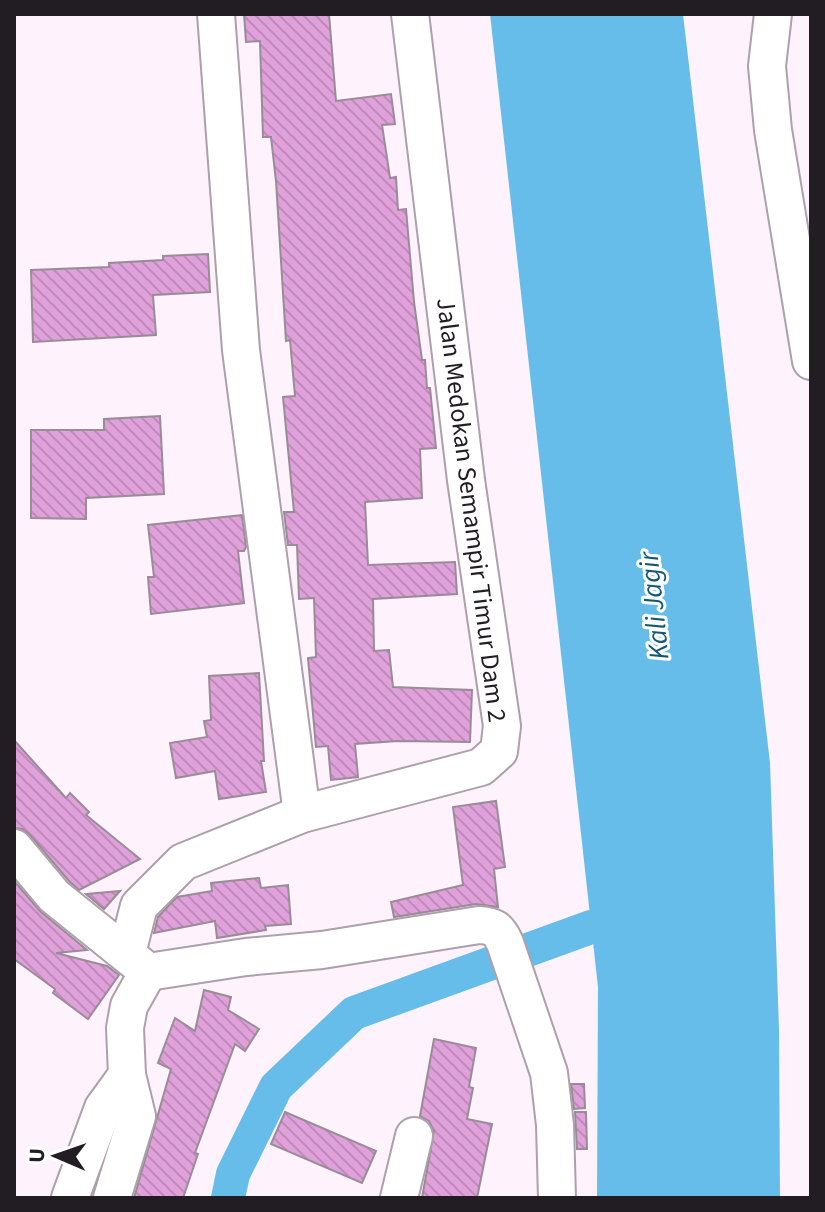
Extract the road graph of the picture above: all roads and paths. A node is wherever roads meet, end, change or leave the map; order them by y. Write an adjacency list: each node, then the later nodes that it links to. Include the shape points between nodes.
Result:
1 (216, 14): 5 (street, via 241,350)
2 (410, 14): 5 (street, Jalan Medokan Semampir Timur Dam 2, via 466,480 502,726 499,751 481,767)
3 (773, 14): 4 (street, via 767,66 773,130)
4 (811, 361)
5 (302, 814): 7 (street, Jalan Medokan Semampir Timur Dam 2, via 183,862 139,906)
6 (14, 848): 7 (street, via 54,896)
7 (137, 963): 8 (street, Jalan Medokan Semampir Timur Dam 2, via 125,1028); 13 (street, via 322,950 493,926 505,943 549,1073)
8 (127, 1075): 10 (street, via 103,1108); 11 (street, Jalan Medokan Semampir Timur Dam 2, via 137,1116)
9 (414, 1136): 12 (street)
10 (70, 1198)
11 (112, 1198)
12 (399, 1198)
13 (557, 1198)

